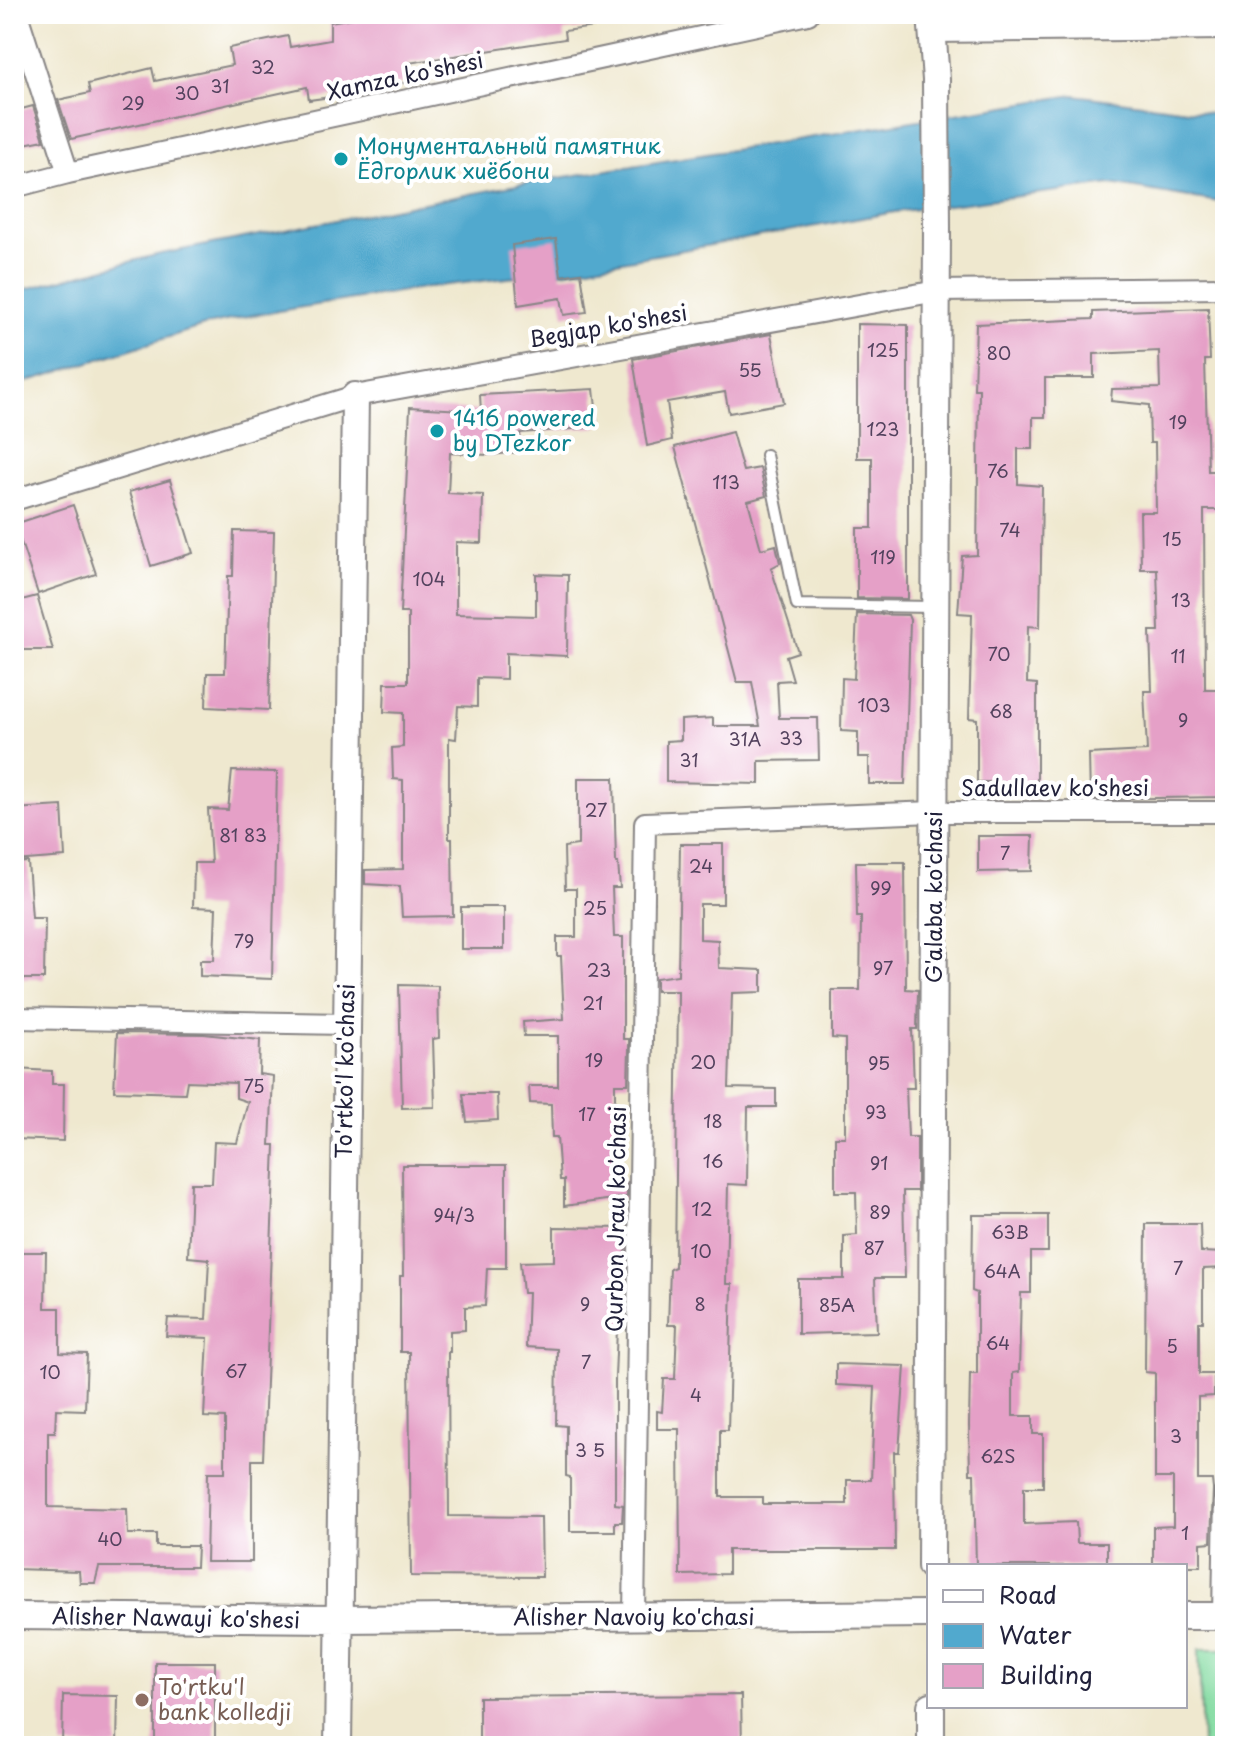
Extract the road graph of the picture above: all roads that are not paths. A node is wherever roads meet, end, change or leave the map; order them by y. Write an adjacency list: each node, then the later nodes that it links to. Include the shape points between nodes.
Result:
1 (17, 14): 5 (street)
2 (808, 14): 5 (street, Xamza ko'shesi)
3 (931, 23): 4 (street); 8 (street, G'alaba ko'chasi)
4 (1225, 29)
5 (68, 173): 6 (street, Xamza ko'shesi)
6 (14, 187)
7 (1225, 288): 8 (street, Begjap ko'shesi)
8 (937, 291): 9 (street, Begjap ko'shesi); 12 (street, G'alaba ko'chasi)
9 (355, 396): 11 (street, Begjap ko'shesi); 17 (street, To'rtko'l ko'chasi)
10 (766, 455): 12 (lane, via 797,605)
11 (14, 500)
12 (936, 607): 13 (street, G'alaba ko'chasi)
13 (934, 812): 14 (street, Sadullaev ko'shesi); 15 (street, Sadullaev ko'shesi); 19 (street, G'alaba ko'chasi)
14 (1225, 812)
15 (645, 823): 24 (street, Qurbon Jrau ko'chasi)
16 (14, 1018): 17 (street)
17 (346, 1024): 25 (street, To'rtko'l ko'chasi)
18 (1225, 1494): 23 (street)
19 (931, 1564)
20 (927, 1614): 24 (street, Alisher Navoiy ko'chasi)
21 (14, 1616): 25 (street, Alisher Nawayi ko'shesi)
22 (1187, 1616): 23 (street)
23 (1224, 1616)
24 (634, 1617): 25 (street, Alisher Navoiy ko'chasi)
25 (339, 1619): 27 (street, To'rtko'l ko'chasi)
26 (931, 1708): 28 (street)
27 (338, 1746)
28 (931, 1746)

